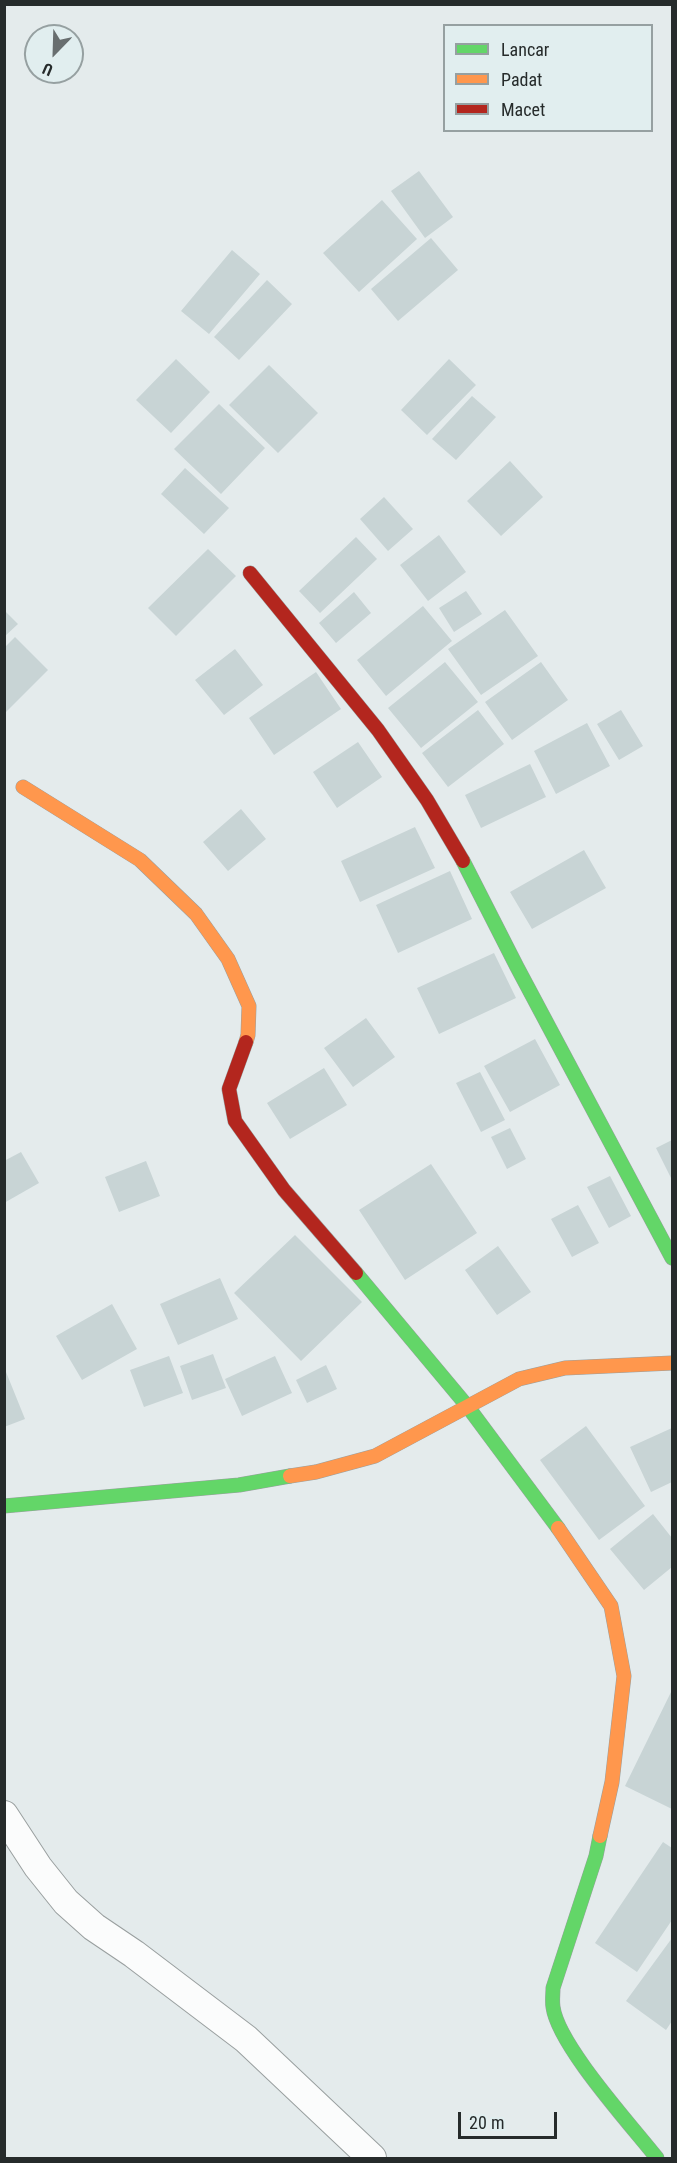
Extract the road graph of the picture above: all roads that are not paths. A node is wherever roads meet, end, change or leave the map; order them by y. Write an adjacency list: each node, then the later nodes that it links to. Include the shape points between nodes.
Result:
1 (250, 573): 3 (street, via 378,730 427,800 470,872)
2 (23, 787): 5 (street, via 140,860 196,914 228,959 249,1006 248,1035 229,1089 235,1121 284,1190)
3 (672, 1258)
4 (672, 1363): 5 (street, via 565,1368 519,1379)
5 (468, 1407): 6 (street, via 375,1455 316,1472 239,1485); 9 (street, via 611,1606 624,1676 612,1782 596,1856 553,1988 553,2008 566,2039 584,2066)
6 (4, 1506)
7 (4, 1815): 8 (street, via 66,1902 246,2039)
8 (372, 2158)
9 (657, 2158)

